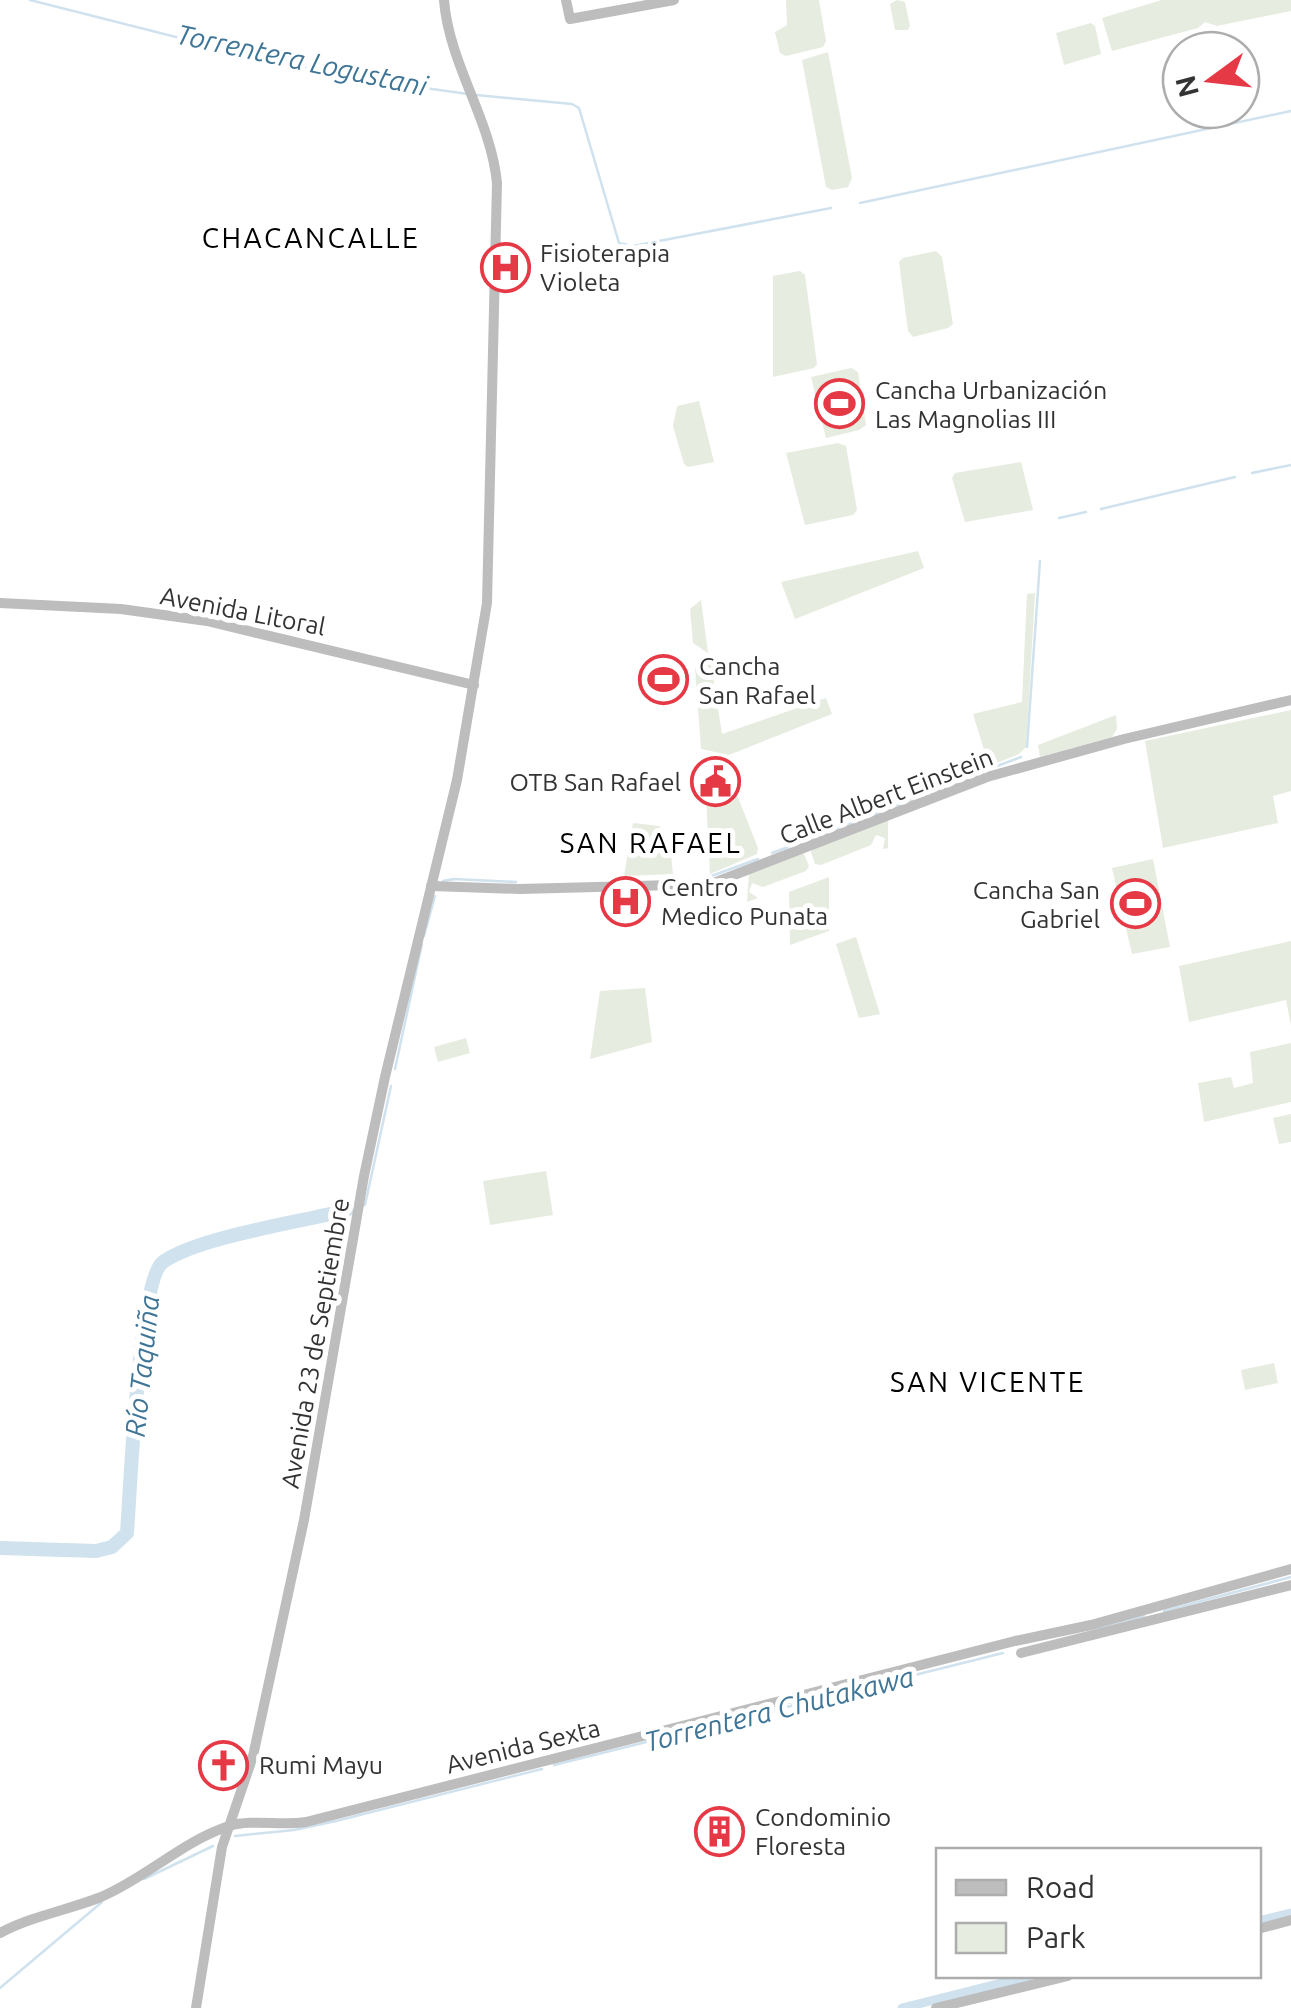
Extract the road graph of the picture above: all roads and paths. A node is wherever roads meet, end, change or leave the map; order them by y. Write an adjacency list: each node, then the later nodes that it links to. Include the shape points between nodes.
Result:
1 (444, 0): 5 (street, Avenida 23 de Septiembre, via 497,183 488,592)
2 (566, 0): 3 (street, via 570,19)
3 (674, 0)
4 (0, 603): 5 (street, Avenida Litoral, via 121,608 207,621)
5 (474, 685): 7 (street, Avenida 23 de Septiembre)
6 (1291, 700): 7 (street, Calle Albert Einstein, via 986,777 712,884)
7 (430, 886): 11 (street, Avenida 23 de Septiembre, via 368,1160 253,1756)
8 (1291, 1569): 11 (street, Avenida Sexta, via 306,1822)
9 (1291, 1585): 10 (street)
10 (1021, 1653)
11 (226, 1830): 14 (street, via 102,1896); 16 (street, Avenida 23 de Septiembre)
12 (1291, 1920): 13 (street)
13 (1261, 1928)
14 (0, 1933)
15 (1060, 1978): 17 (street)
16 (196, 2008)
17 (936, 2008)

